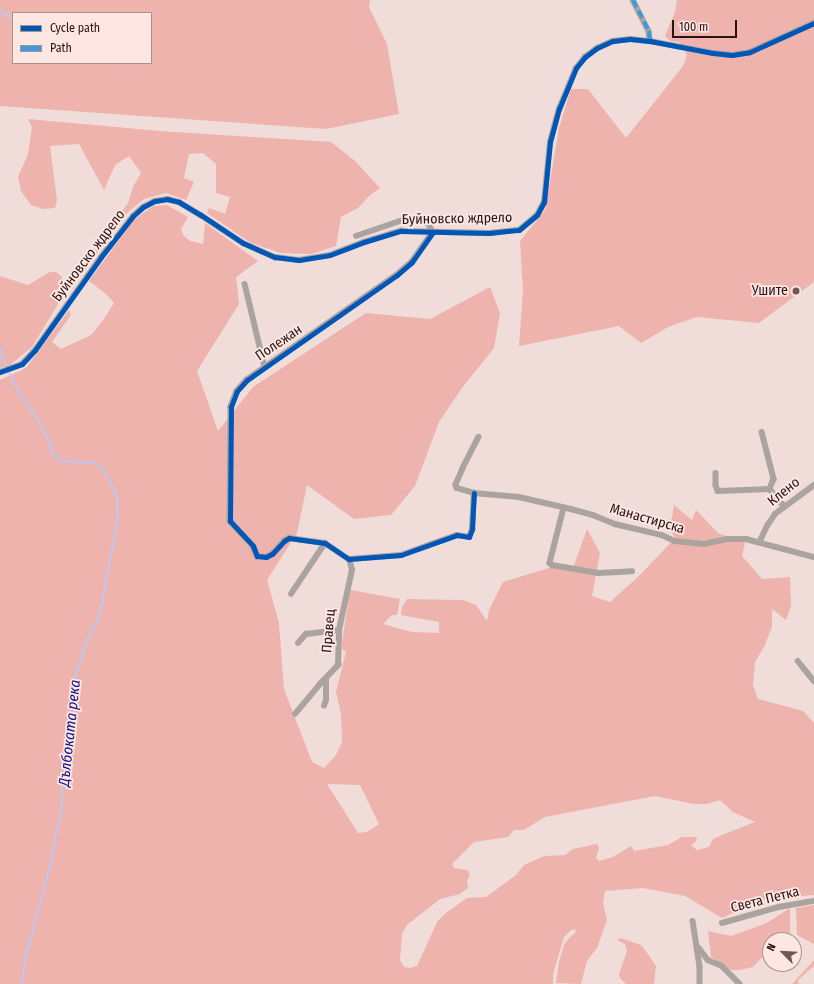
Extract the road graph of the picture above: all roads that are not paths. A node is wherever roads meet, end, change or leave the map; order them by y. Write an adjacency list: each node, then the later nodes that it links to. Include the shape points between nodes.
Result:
1 (633, 0): 3 (street, via 649,31)
2 (814, 22): 3 (street, Буйновско ждрело, via 750,52 732,55)
3 (650, 41): 4 (street, Буйновско ждрело, via 613,41 597,48 576,68 553,128 544,202 528,225 507,232)
4 (433, 232): 5 (street, via 428,223 409,218); 7 (street, Полежан, via 412,262 397,275); 8 (street, Буйновско ждрело, via 394,233 330,255 299,260 275,257 243,243 178,202 167,199 155,201 133,216 35,350 22,364)
5 (356, 236)
6 (245, 284): 7 (street)
7 (265, 367): 18 (street, Полежан, via 237,391 231,407 230,521 253,546 257,556 266,557 272,554 289,538)
8 (1, 372)
9 (762, 432): 13 (street, via 774,479)
10 (479, 437): 14 (street, Манастирска, via 456,485 457,488)
11 (716, 473): 13 (street, via 718,491)
12 (814, 485): 15 (street, Клено)
13 (770, 488): 15 (street)
14 (474, 493): 16 (street, Манастирска, via 515,497); 20 (street, via 469,537 457,534 401,555)
15 (785, 506): 17 (street, Клено, via 770,520)
16 (564, 508): 17 (street, Манастирска, via 675,541 704,544 734,539); 21 (street, via 550,563 552,565 599,573)
17 (760, 541): 19 (street, Манастирска)
18 (325, 543): 20 (street); 22 (street)
19 (814, 557)
20 (349, 558): 23 (street, Правец, via 352,570)
21 (632, 571)
22 (291, 594)
23 (339, 630): 24 (street, via 306,634); 26 (street, Правец, via 338,665)
24 (298, 642)
25 (798, 661): 27 (street)
26 (326, 679): 28 (street); 29 (street, Правец)
27 (814, 681)
28 (324, 706)
29 (295, 714)
30 (814, 901): 32 (street, Света Петка, via 779,907)
31 (693, 921): 33 (street)
32 (722, 923)
33 (698, 947): 34 (street); 35 (street, via 708,960 722,966)
34 (700, 984)
35 (740, 984)

